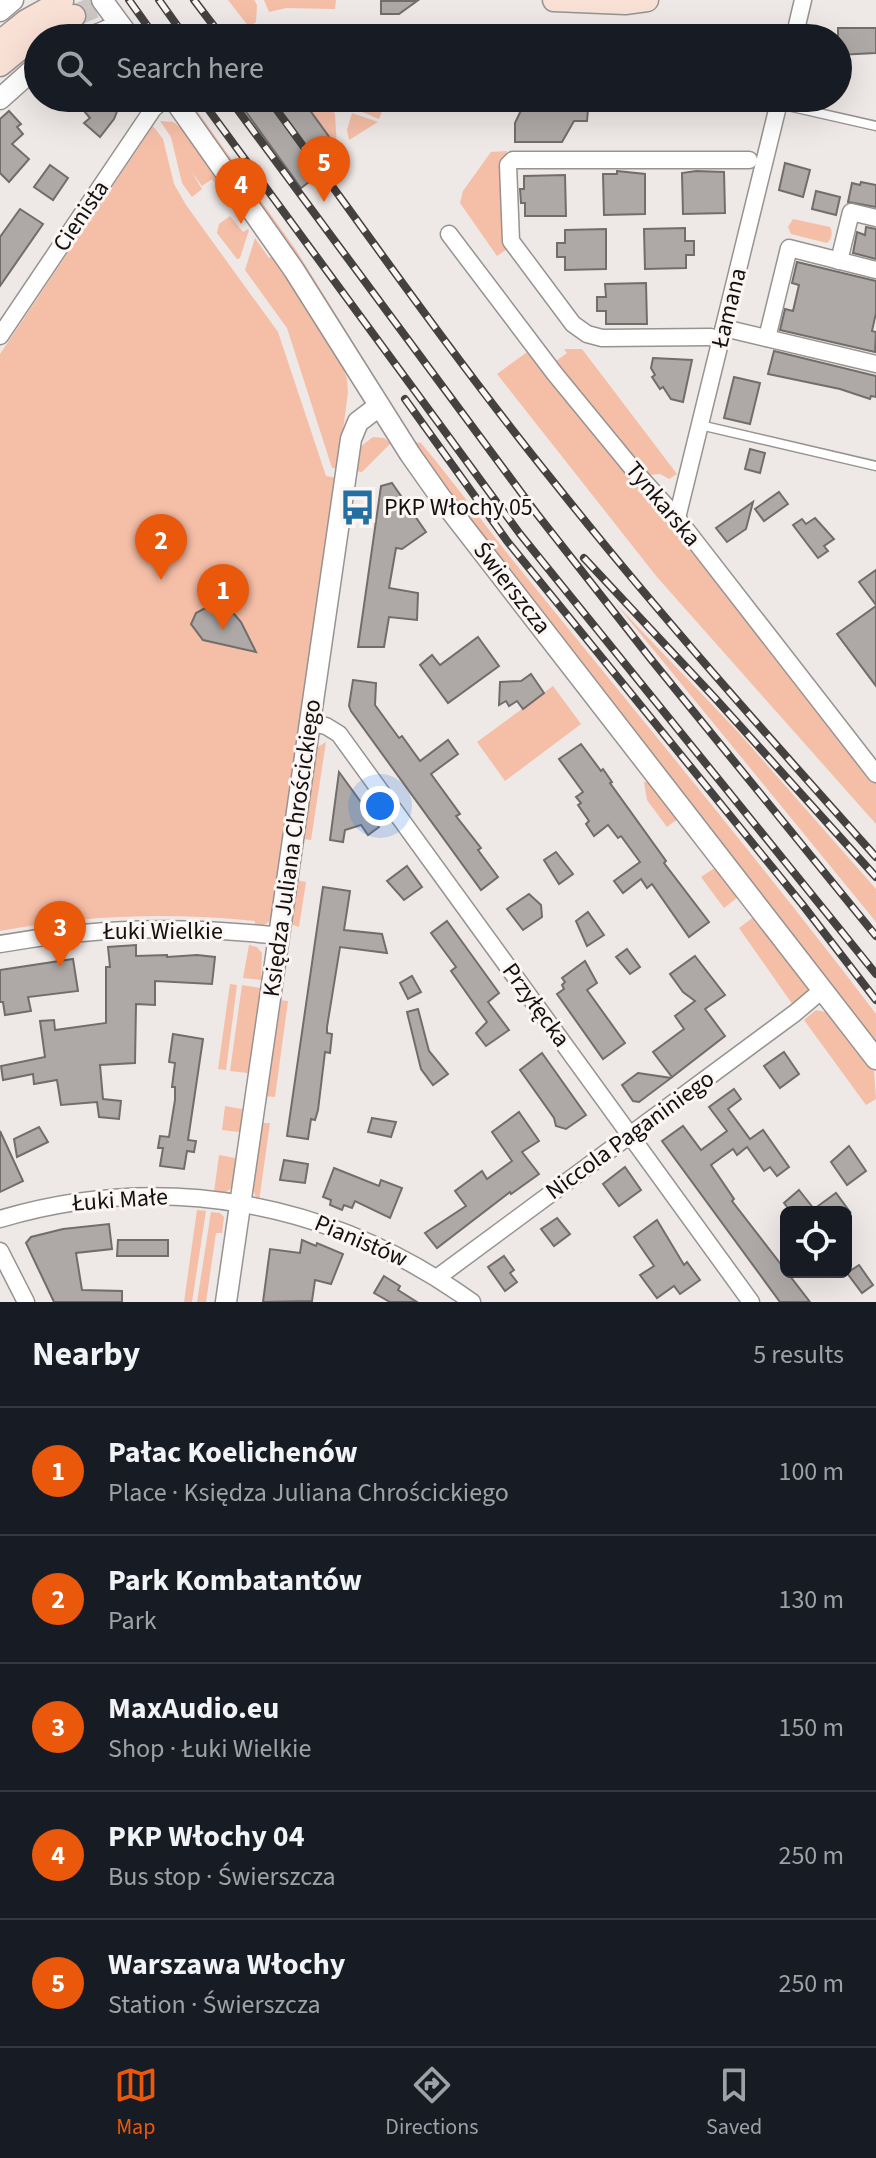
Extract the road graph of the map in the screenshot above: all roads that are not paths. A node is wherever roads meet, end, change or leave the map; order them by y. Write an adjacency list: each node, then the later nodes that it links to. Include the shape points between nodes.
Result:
1 (13, 0): 7 (street)
2 (102, 0): 9 (street)
3 (554, 0): 4 (main road)
4 (647, 0)
5 (803, 0): 10 (street)
6 (68, 8): 8 (main road); 11 (main road, via 26,21)
7 (0, 11)
8 (49, 24)
9 (120, 24)
10 (797, 24)
11 (0, 42)
12 (24, 46): 13 (main road)
13 (0, 65)
14 (24, 78): 15 (street)
15 (0, 99)
16 (151, 112): 27 (street, Cienista)
17 (183, 112): 30 (street, Świerszcza, via 294,270)
18 (775, 112): 21 (street, Łamana)
19 (822, 112): 20 (lane)
20 (876, 126)
21 (757, 160): 26 (street, Łamana); 26 (street, via 513,160 508,165 511,241 573,324 602,338)
22 (876, 218): 24 (street, via 851,212)
23 (449, 234): 33 (street, Tynkarska, via 555,374)
24 (839, 261): 25 (street); 28 (street, via 789,248)
25 (876, 270)
26 (719, 334): 28 (street); 31 (street, Łamana)
27 (0, 336)
28 (767, 338): 29 (street)
29 (876, 364)
30 (379, 406): 34 (street, Księdza Juliana Chrościckiego, via 352,432); 38 (street, Świerszcza, via 441,498)
31 (700, 425): 32 (lane); 33 (street, Łamana)
32 (876, 466)
33 (677, 518): 35 (street, Tynkarska)
34 (310, 723): 36 (street, Księdza Juliana Chrościckiego); 40 (street, Przyłęcka, via 339,734)
35 (876, 774)
36 (280, 936): 37 (street, Łuki Wielkie, via 170,927 79,932); 41 (street, Księdza Juliana Chrościckiego)
37 (0, 944)
38 (821, 991): 39 (street, Świerszcza); 40 (street, Niccola Paganiniego)
39 (876, 1059)
40 (630, 1134): 44 (street, Niccola Paganiniego); 48 (street, Przyłęcka)
41 (240, 1203): 42 (street, Łuki Małe, via 179,1196 111,1197); 44 (street, Pianistów, via 328,1225); 46 (street, Księdza Juliana Chrościckiego)
42 (0, 1219)
43 (0, 1251): 45 (street)
44 (438, 1277): 47 (street, Pianistów)
45 (26, 1302)
46 (226, 1302)
47 (472, 1302)
48 (751, 1302)

